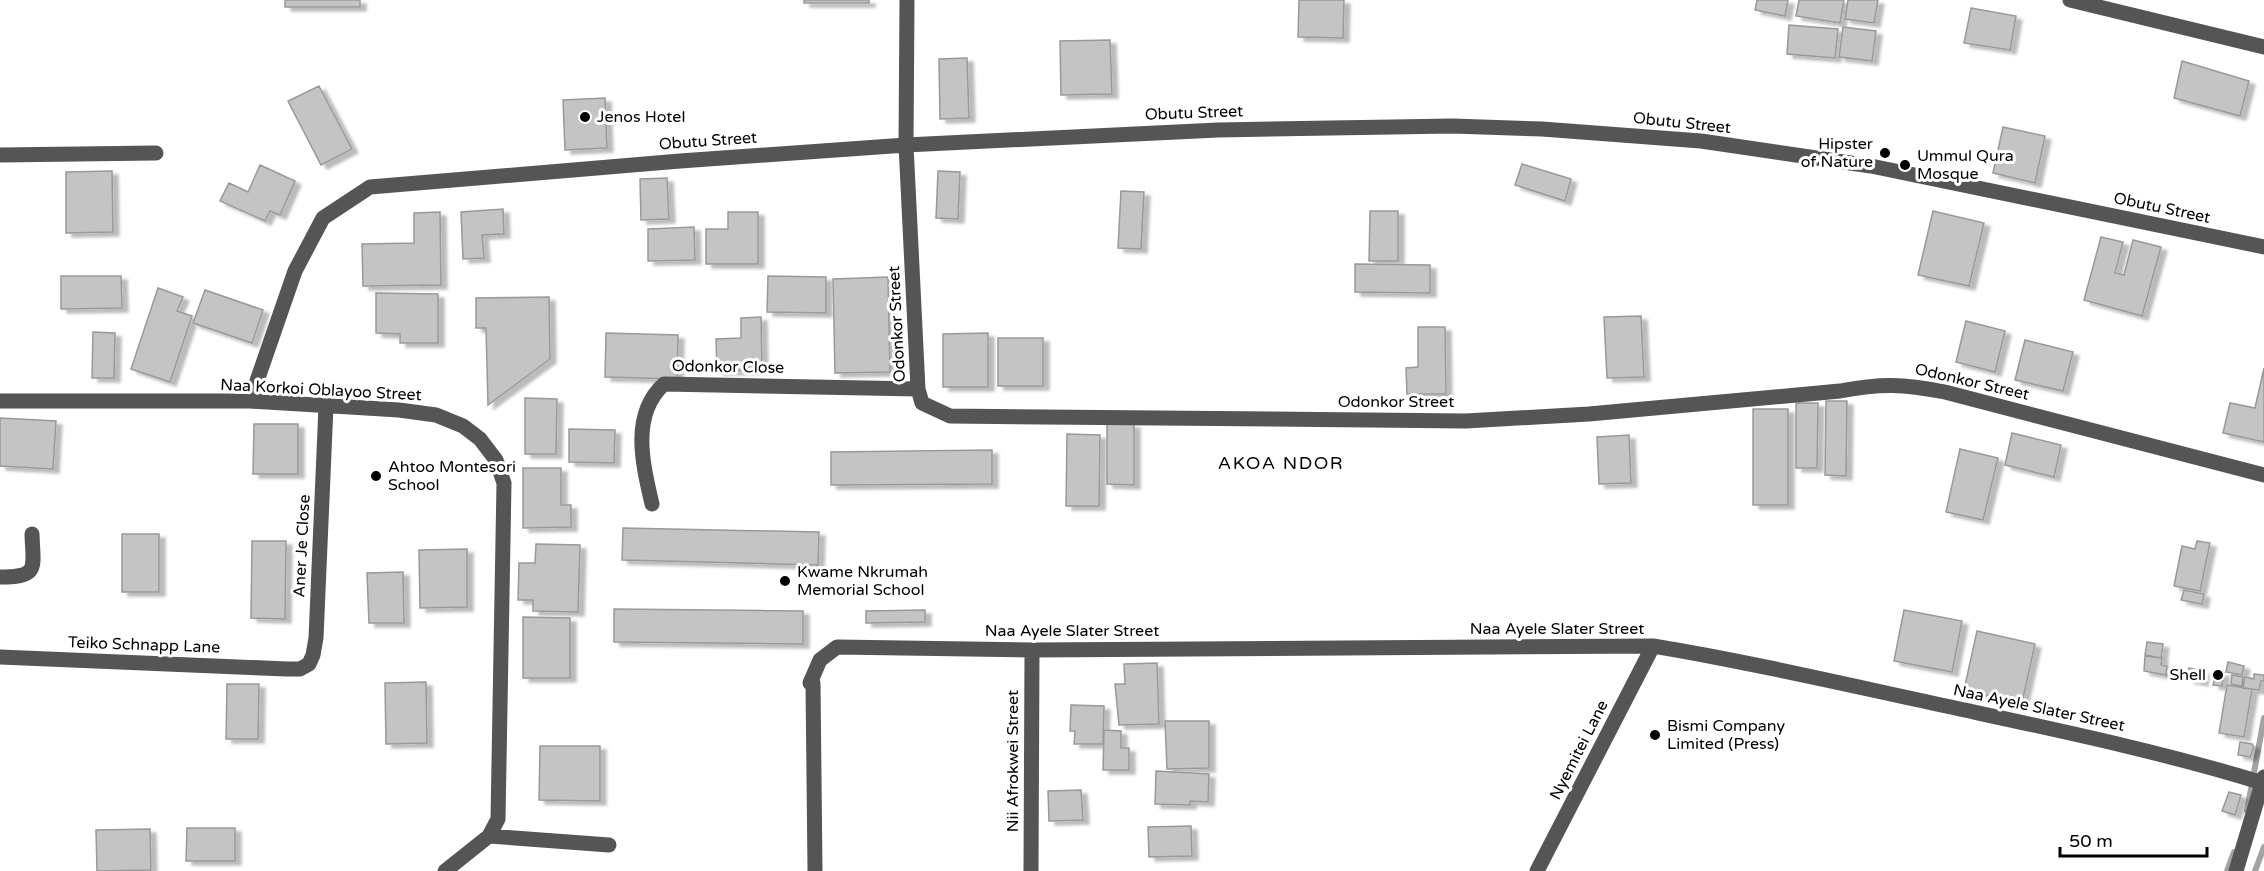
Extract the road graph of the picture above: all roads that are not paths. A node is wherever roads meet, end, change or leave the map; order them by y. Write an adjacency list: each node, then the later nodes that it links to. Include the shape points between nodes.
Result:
1 (907, 0): 4 (street, Odonkor Street)
2 (2070, 0): 3 (street)
3 (2264, 47)
4 (906, 145): 7 (street, Obutu Street, via 1218,130 1453,126 1542,129 1701,141 1871,166); 8 (street, Odonkor Street); 10 (street, Obutu Street, via 370,187 323,219 295,271)
5 (156, 153): 6 (street)
6 (0, 155)
7 (2264, 247)
8 (918, 389): 12 (street, Odonkor Street, via 922,404 950,416 1466,421 1909,385); 13 (street, Odonkor Close, via 664,384 654,392 640,437)
9 (0, 401): 10 (street, Naa Korkoi Oblayoo Street)
10 (250, 401): 11 (street, Naa Korkoi Oblayoo Street)
11 (326, 406): 19 (street, Aner Je Close, via 313,655 309,664 300,669); 21 (street, Naa Korkoi Oblayoo Street, via 436,415 463,426 496,460 504,483 498,819)
12 (2264, 475)
13 (652, 504)
14 (32, 534): 15 (street, via 33,567 28,574)
15 (0, 577)
16 (1653, 646): 17 (street, Naa Ayele Slater Street); 20 (street, Naa Ayele Slater Street, via 1721,657 2124,745); 23 (street, Nyemitei Lane)
17 (1032, 650): 25 (street, Naa Ayele Slater Street, via 837,647 820,660 810,683); 26 (street, Nii Afrokwei Street)
18 (0, 657): 19 (street, Teiko Schnapp Lane)
19 (287, 669)
20 (2263, 780): 27 (street)
21 (489, 836): 22 (street); 24 (street)
22 (609, 845)
23 (1539, 870)
24 (445, 871)
25 (815, 871)
26 (1031, 871)
27 (2236, 871)

